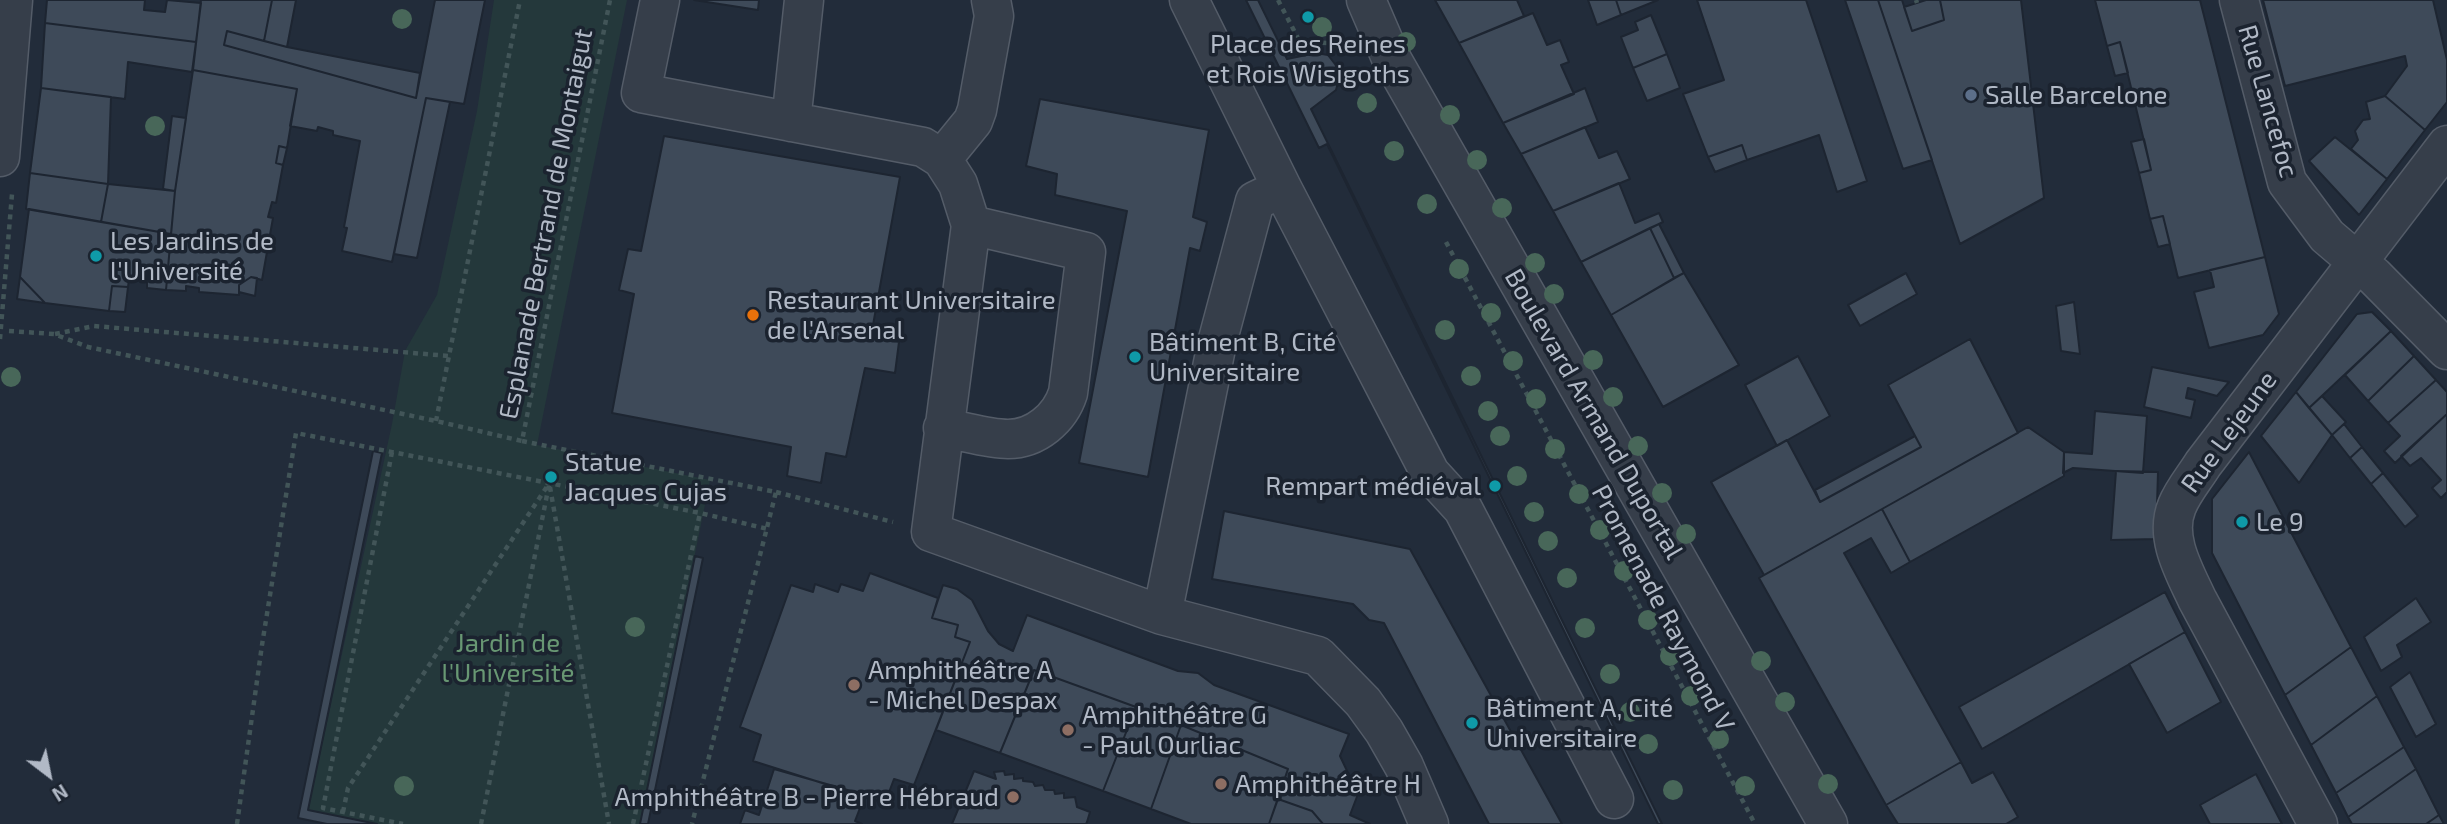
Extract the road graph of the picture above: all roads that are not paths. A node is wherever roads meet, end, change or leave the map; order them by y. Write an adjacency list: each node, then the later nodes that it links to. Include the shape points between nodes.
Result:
1 (13, 0): 10 (street)
2 (660, 0): 8 (street, via 641,93)
3 (804, 0): 8 (street)
4 (991, 0): 11 (street, via 994,16 977,110)
5 (1189, 0): 12 (street)
6 (1366, 0): 20 (street, Boulevard Armand Duportal, via 1368,49 1391,58)
7 (2239, 0): 14 (street, Rue Lancefoc, via 2287,182 2327,236)
8 (791, 121): 11 (street, via 923,147)
9 (2447, 145): 14 (street, Rue Lejeune)
10 (0, 157)
11 (942, 159): 13 (street, via 958,184)
12 (1282, 188): 17 (street, via 1255,201 1217,343); 18 (street, via 1430,473 1463,509)
13 (971, 225): 16 (street); 16 (street, via 1086,252 1069,393 1046,427 1028,435 1008,439)
14 (2357, 261): 15 (street, Rue Lancefoc); 21 (street, Rue Lejeune, via 2203,464 2176,506 2172,528 2188,580)
15 (2447, 350)
16 (943, 428): 17 (street, via 931,533)
17 (1162, 615): 19 (street, via 1318,656 1384,731)
18 (1614, 799)
19 (1429, 824)
20 (1828, 824)
21 (2318, 824)

